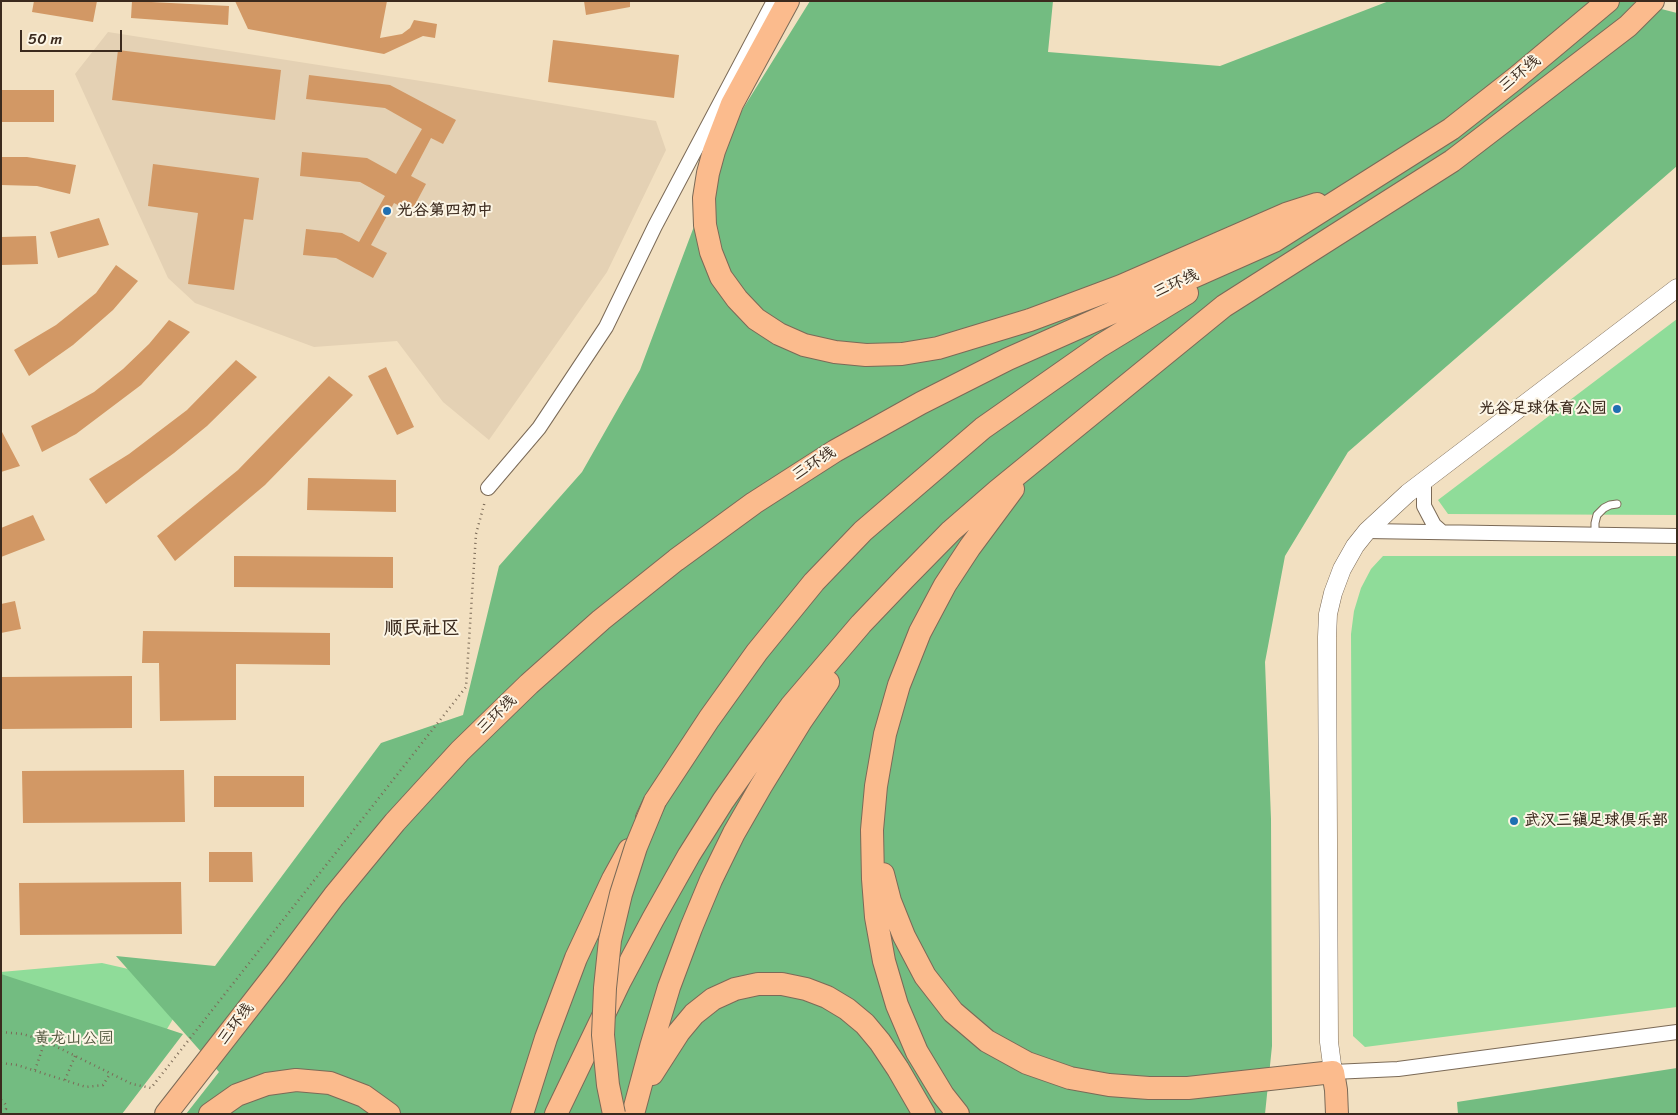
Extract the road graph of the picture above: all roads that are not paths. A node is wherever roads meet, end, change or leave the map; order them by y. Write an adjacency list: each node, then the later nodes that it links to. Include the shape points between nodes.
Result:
1 (774, 1): 10 (street, via 606,327 539,428)
2 (788, 1): 5 (highway, via 732,104 714,151 704,198 705,225 710,252 721,277 737,299 756,319 804,345 866,355 938,348 1030,320 1121,286 1286,214)
3 (1653, 1): 8 (highway, 三环线, via 1628,26 1452,161 1224,306)
4 (1607, 2): 5 (highway, 三环线, via 1451,129)
5 (1356, 190): 6 (highway, 三环线)
6 (1274, 241): 17 (highway, via 1100,346 983,428 863,531 814,582 757,652); 21 (highway, 三环线, via 1008,359 921,403 834,450 676,560 601,620 460,751 334,896)
7 (1677, 288): 9 (street)
8 (1047, 449): 16 (highway, 三环线, via 951,531); 18 (highway, via 970,547 920,632 899,685 885,734)
9 (1424, 481): 12 (street); 13 (street, via 1424,506 1434,525)
10 (488, 488)
11 (1617, 504): 14 (lane, via 1604,508 1598,516)
12 (1367, 531): 13 (street); 20 (street, via 1342,569 1328,614 1329,1042)
13 (1442, 532): 14 (street)
14 (1594, 535): 15 (street)
15 (1677, 536)
16 (904, 579): 25 (highway, 三环线, bridge, via 791,706 723,802 653,919); 27 (highway, via 801,721 734,833 704,896 669,987)
17 (655, 802): 24 (highway, bridge, via 613,879 576,958); 26 (highway, bridge, via 636,847 610,940 602,1035)
18 (872, 830): 20 (highway, via 890,901 924,976 952,1012 987,1041 1027,1063 1070,1078 1149,1088 1188,1088); 29 (highway, via 876,917 884,961 917,1052)
19 (1677, 1032): 20 (street, via 1398,1069)
20 (1333, 1072): 30 (highway)
21 (166, 1114)
22 (210, 1114): 23 (highway, via 237,1095 267,1084 296,1080 330,1083 364,1096)
23 (389, 1114)
24 (522, 1114)
25 (556, 1114)
26 (614, 1114)
27 (633, 1114): 28 (highway, via 667,1049 694,1014 713,999 735,989 758,984 806,989 847,1009 880,1042)
28 (924, 1114)
29 (958, 1114)
30 (1337, 1114)

